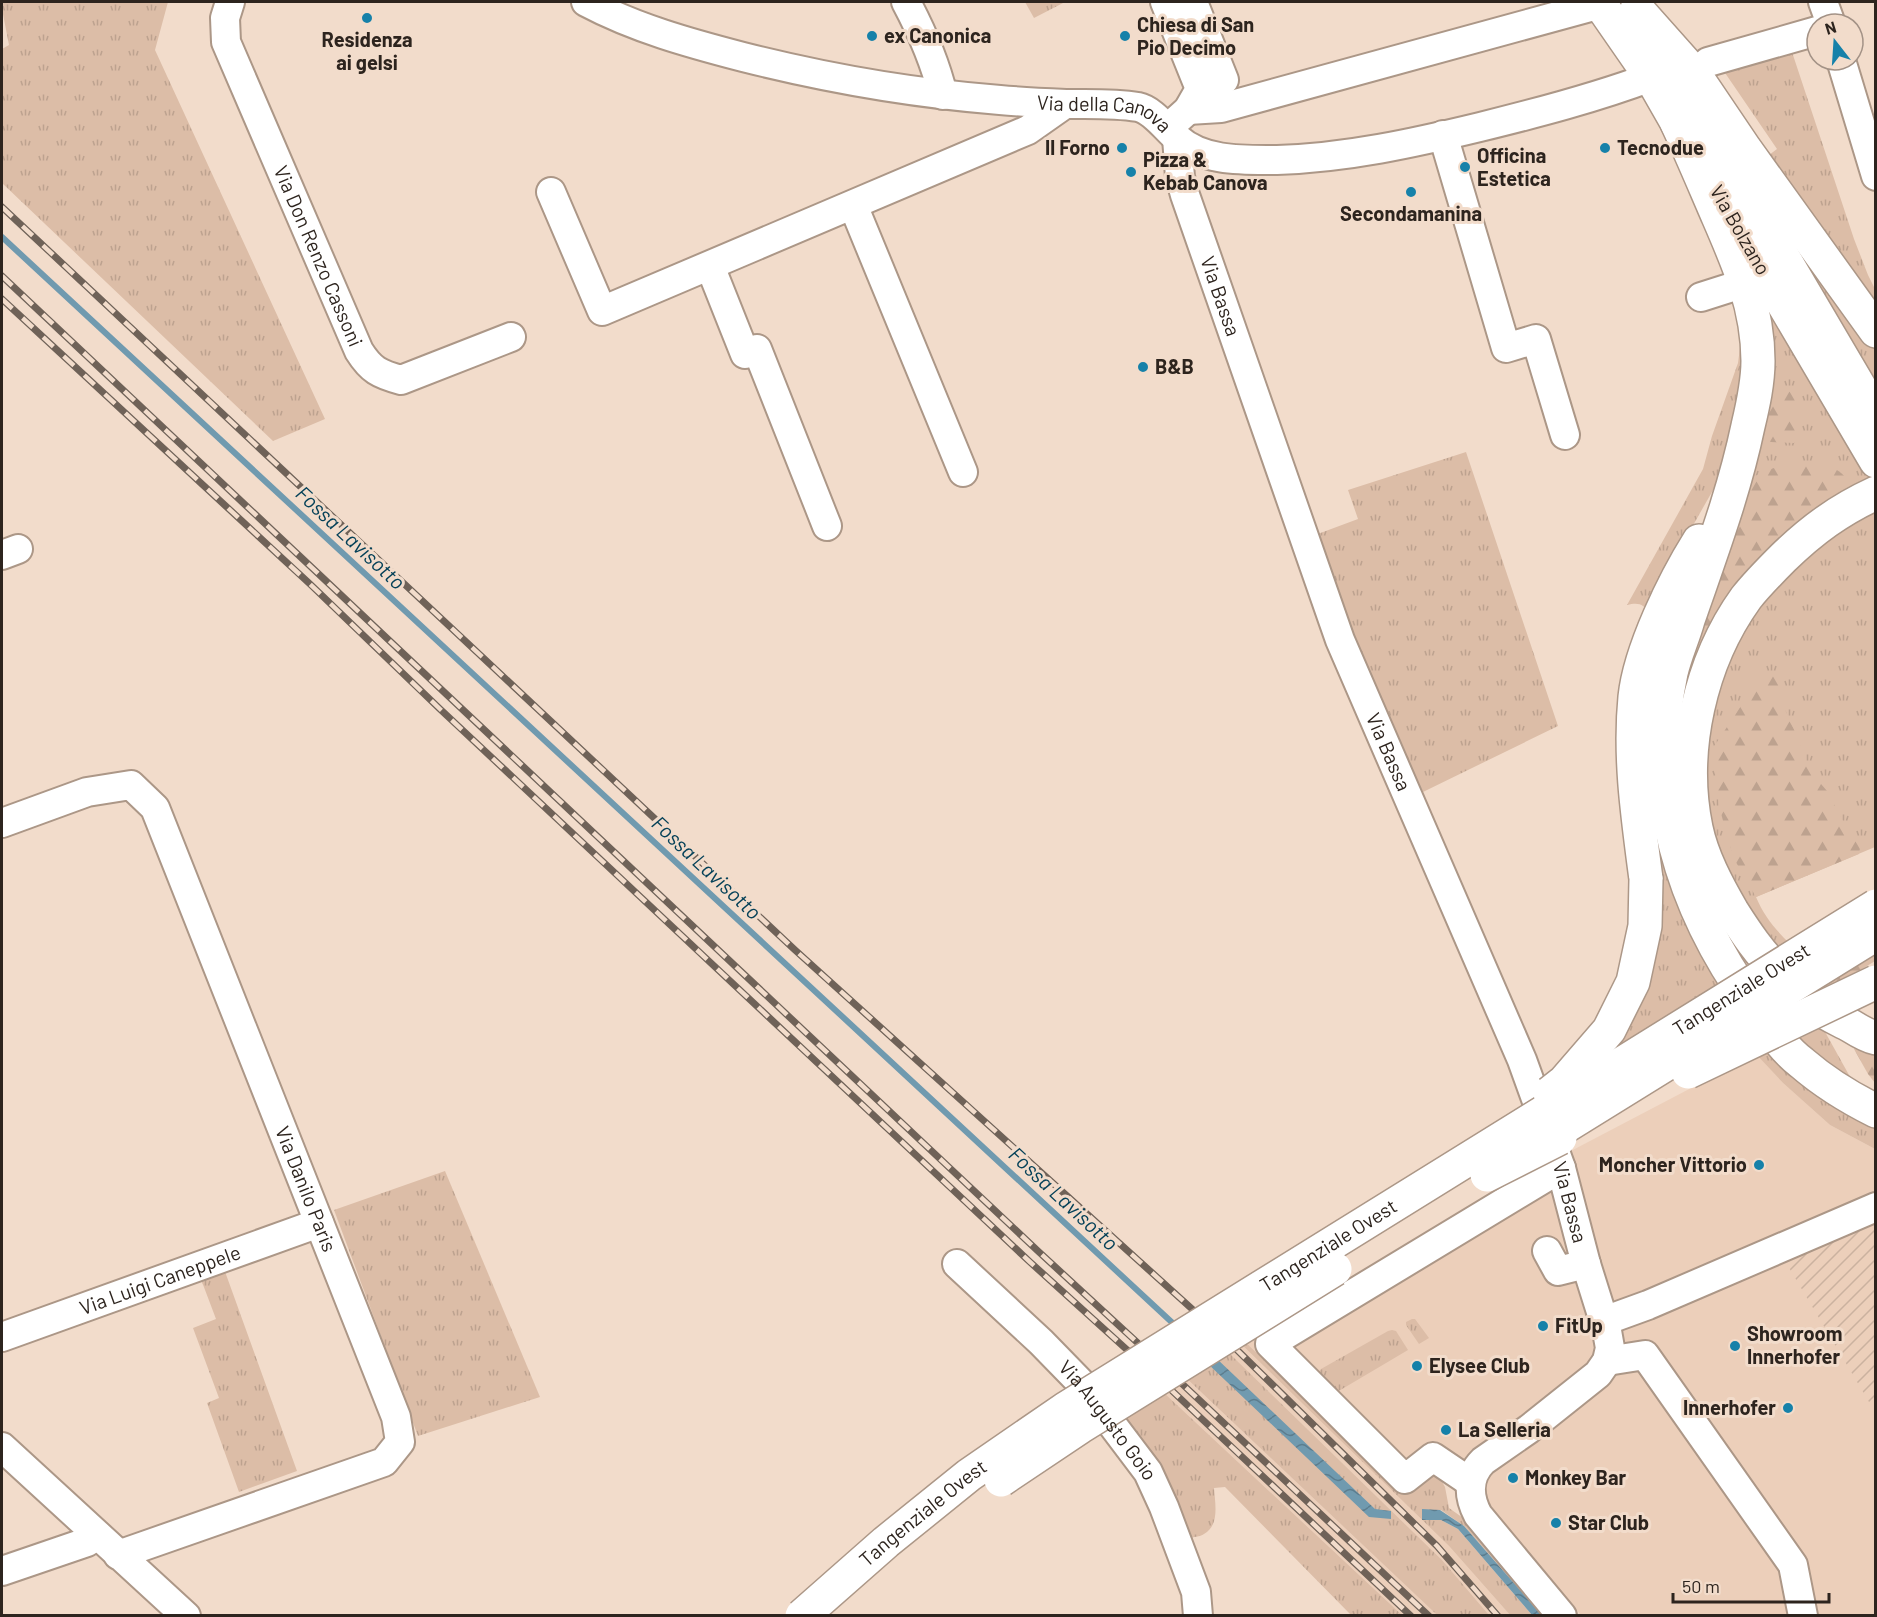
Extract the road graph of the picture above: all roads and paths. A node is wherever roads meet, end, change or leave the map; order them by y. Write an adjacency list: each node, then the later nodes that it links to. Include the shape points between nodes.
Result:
1 (230, 2): 25 (street, Via Don Renzo Cassoni, via 225,18 226,42 359,351 369,366 401,380)
2 (586, 2): 12 (street, Via della Canova, via 683,42 832,78)
3 (906, 2): 12 (street, via 924,36)
4 (1166, 2): 13 (street)
5 (1193, 2): 13 (street, via 1224,80)
6 (1600, 3): 11 (main road, Via Bolzano); 13 (street, via 1221,108)
7 (1635, 5): 24 (main road, via 1693,72); 26 (main road, Via Bolzano)
8 (1805, 34): 9 (street)
9 (1708, 62)
10 (1845, 72): 18 (street)
11 (1640, 81): 15 (main road, Via Bolzano); 17 (street, Via della Canova, via 1527,116)
12 (943, 96): 14 (street, Via della Canova)
13 (1194, 99): 16 (street)
14 (1065, 104): 16 (street, Via della Canova, via 1143,108); 20 (street, via 1028,130)
15 (1677, 123): 22 (main road); 28 (main road, Via Bolzano)
16 (1172, 134): 17 (street, Via della Canova, via 1189,147 1224,158 1277,160 1344,154); 41 (street, Via Bassa, via 1185,195 1340,640 1522,1060)
17 (1443, 135): 27 (street, via 1506,348 1536,339)
18 (1875, 176)
19 (551, 192): 21 (street, via 602,311)
20 (853, 205): 21 (street); 29 (street)
21 (710, 266): 32 (street, via 745,354 758,349)
22 (1744, 283): 23 (street); 30 (main road, via 1752,306 1758,363 1756,390)
23 (1701, 297)
24 (1875, 331)
25 (512, 337)
26 (1875, 415)
27 (1564, 435)
28 (1875, 461)
29 (963, 472)
30 (1732, 492): 36 (main road, via 1671,672 1662,738 1670,827 1698,912); 42 (main road, bridge, via 1675,584 1646,648 1635,695 1633,771 1646,879 1645,926 1634,982 1610,1030 1564,1082)
31 (1874, 494): 38 (main road, via 1817,527 1747,598 1726,630 1695,722 1690,780 1696,829 1704,854 1718,887 1753,943)
32 (827, 526)
33 (2, 824): 44 (street, Via Danilo Paris, via 87,792 131,785 155,808)
34 (1875, 906): 42 (main road, Tangenziale Ovest, bridge)
35 (1875, 934): 42 (main road, Tangenziale Ovest, bridge)
36 (1728, 971): 38 (main road); 40 (main road, via 1800,1062)
37 (1875, 982): 42 (main road, bridge)
38 (1791, 983): 39 (main road, via 1817,1008)
39 (1875, 1038)
40 (1875, 1111)
41 (1561, 1168): 47 (street, Via Bassa); 52 (street, via 1270,1344 1405,1479 1433,1457)
42 (1473, 1170): 57 (main road, Tangenziale Ovest, bridge, via 1065,1409 969,1475); 58 (main road, Tangenziale Ovest, bridge, via 1052,1445 898,1559)
43 (1875, 1207): 48 (street)
44 (319, 1223): 49 (street, Via Luigi Caneppele); 54 (street, Via Danilo Paris, via 396,1417 399,1442 384,1462)
45 (1547, 1251): 47 (street, via 1558,1271)
46 (957, 1264): 59 (street, Via Augusto Goio, via 1080,1382 1148,1472 1196,1592)
47 (1586, 1264): 48 (street, Via Bassa)
48 (1604, 1321): 50 (street, Via Bassa, via 1610,1348)
49 (2, 1337)
50 (1607, 1361): 52 (street, via 1598,1374 1483,1461); 61 (street, via 1646,1355 1793,1565)
51 (2, 1447): 53 (street)
52 (1470, 1482): 60 (street, via 1478,1515)
53 (97, 1535): 54 (street); 55 (street)
54 (118, 1555): 56 (street)
55 (2, 1572)
56 (186, 1616)
57 (802, 1616)
58 (834, 1616)
59 (1198, 1616)
60 (1562, 1616)
61 (1803, 1616)

